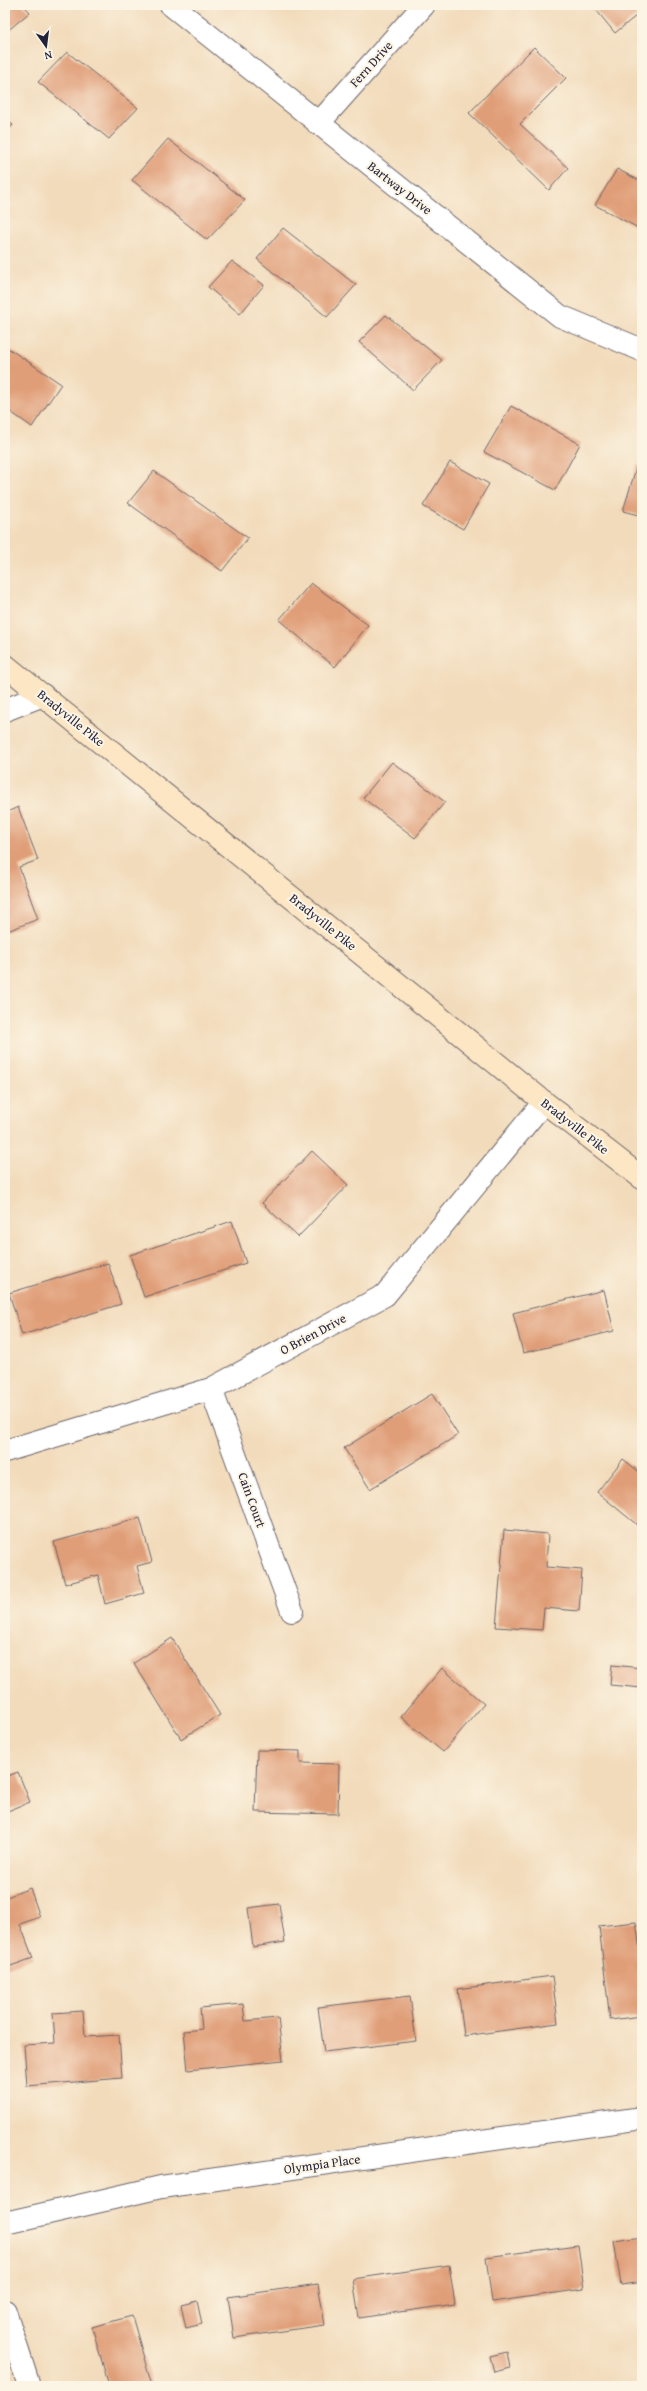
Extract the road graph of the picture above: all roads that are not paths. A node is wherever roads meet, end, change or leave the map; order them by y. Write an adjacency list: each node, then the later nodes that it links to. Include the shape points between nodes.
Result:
1 (171, 5): 3 (street, Bartway Drive)
2 (424, 5): 3 (street, Fern Drive)
3 (318, 124): 4 (street, Bartway Drive, via 560,316)
4 (642, 350)
5 (5, 665): 6 (main road, Bradyville Pike)
6 (43, 696): 7 (street); 8 (main road, Bradyville Pike)
7 (5, 710)
8 (544, 1102): 9 (main road, Bradyville Pike); 10 (street, O Brien Drive, via 385,1295)
9 (642, 1178)
10 (211, 1389): 11 (street, O Brien Drive); 12 (street, Cain Court)
11 (5, 1452)
12 (292, 1612)
13 (642, 2118): 14 (street, Olympia Place, via 161,2186)
14 (5, 2223)
15 (5, 2311): 16 (street)
16 (29, 2386)

